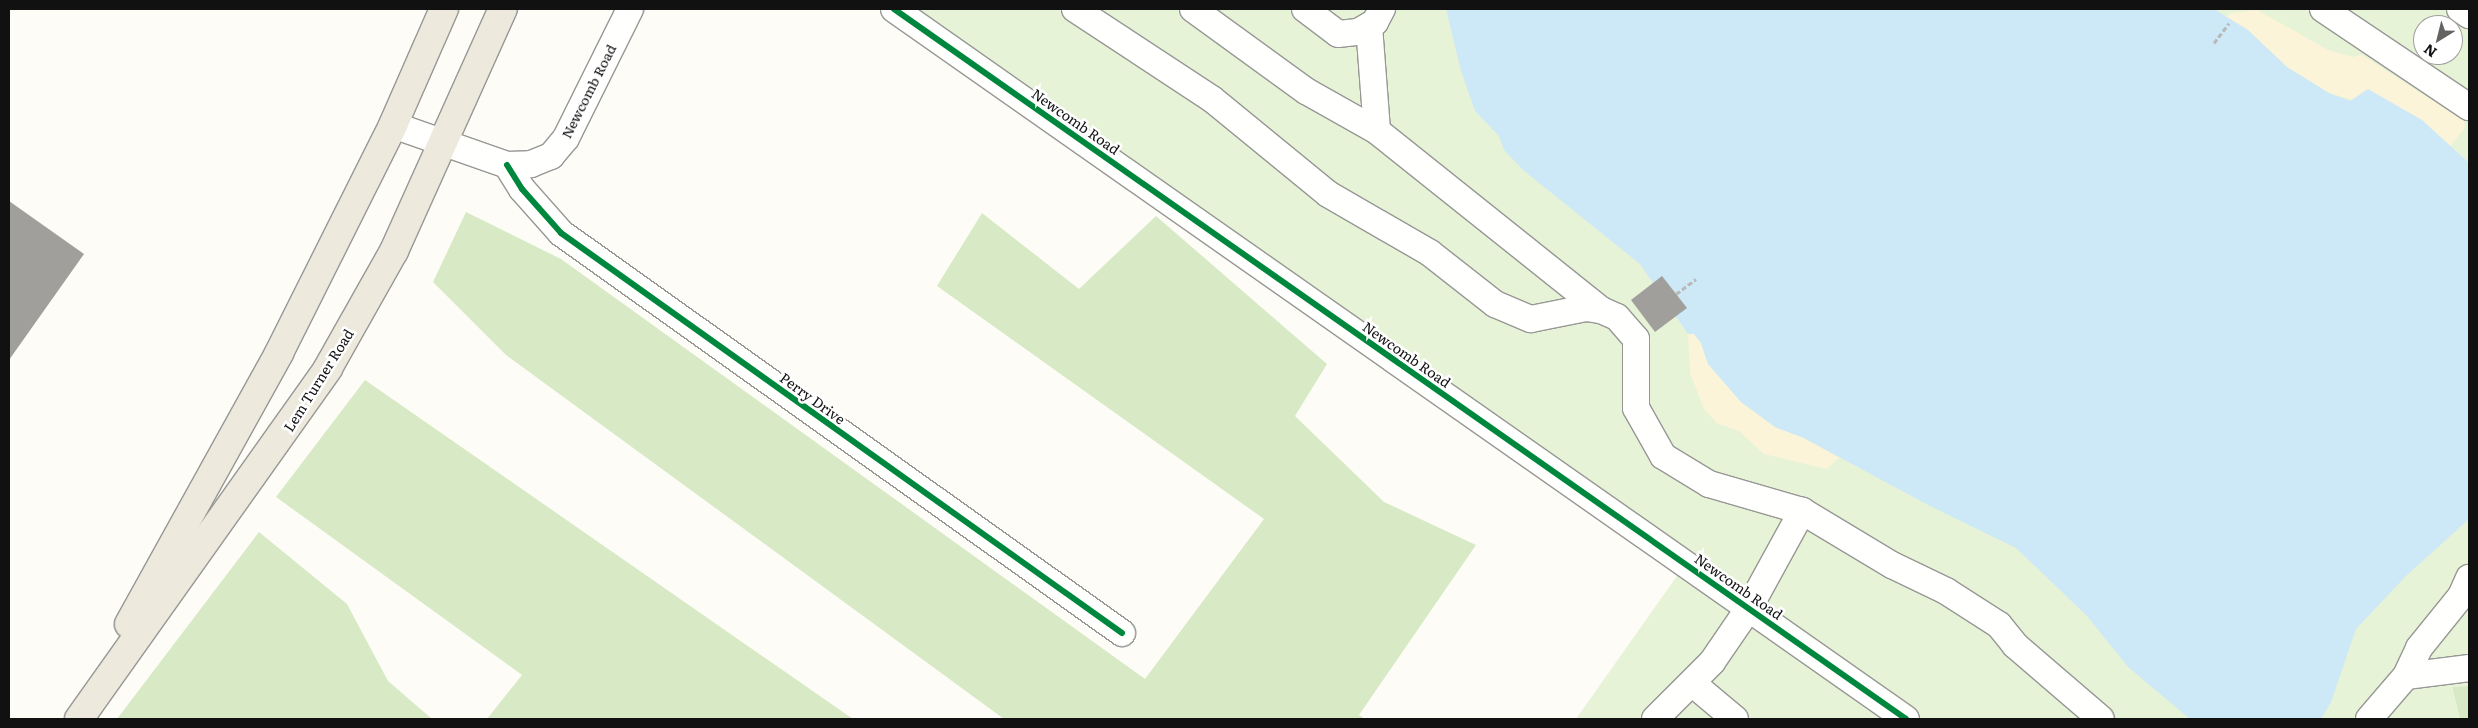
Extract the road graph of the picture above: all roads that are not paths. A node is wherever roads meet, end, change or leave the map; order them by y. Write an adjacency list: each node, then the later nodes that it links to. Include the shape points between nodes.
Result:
1 (444, 9): 13 (main road, Lem Turner Road)
2 (503, 9): 15 (main road, Lem Turner Road)
3 (630, 9): 16 (street, Newcomb Road, via 566,138 551,156 531,164)
4 (896, 9): 21 (street, Newcomb Road)
5 (1075, 9): 17 (street, via 1212,99 1328,194 1430,253 1494,304 1531,319 1586,308)
6 (1193, 9): 14 (street, via 1306,91)
7 (1305, 9): 11 (street, via 1338,34 1358,32)
8 (2322, 9): 12 (street)
9 (2460, 9): 10 (street)
10 (2469, 15)
11 (1376, 17): 14 (street)
12 (2469, 107)
13 (393, 125): 15 (street, Newcomb Road); 26 (main road, Lem Turner Road, via 279,353)
14 (1377, 131): 17 (street)
15 (444, 144): 16 (street, Newcomb Road); 26 (main road, Lem Turner Road, via 394,251 328,368)
16 (507, 165): 22 (street, Perry Drive, via 522,189 561,232)
17 (1601, 310): 18 (street, via 1617,317 1636,339 1636,408 1664,456 1710,484)
18 (1802, 511): 21 (street); 30 (street, via 1892,566 1946,590 1999,625 2014,645)
19 (2469, 578): 20 (street)
20 (2463, 601): 24 (street, via 2419,648)
21 (1749, 608): 25 (street, via 1712,662); 29 (street, Newcomb Road)
22 (1122, 634)
23 (2469, 668): 24 (street)
24 (2406, 676): 31 (street)
25 (1692, 683): 27 (street); 28 (street)
26 (78, 719)
27 (1655, 719)
28 (1735, 719)
29 (1906, 719)
30 (2101, 719)
31 (2369, 719)

